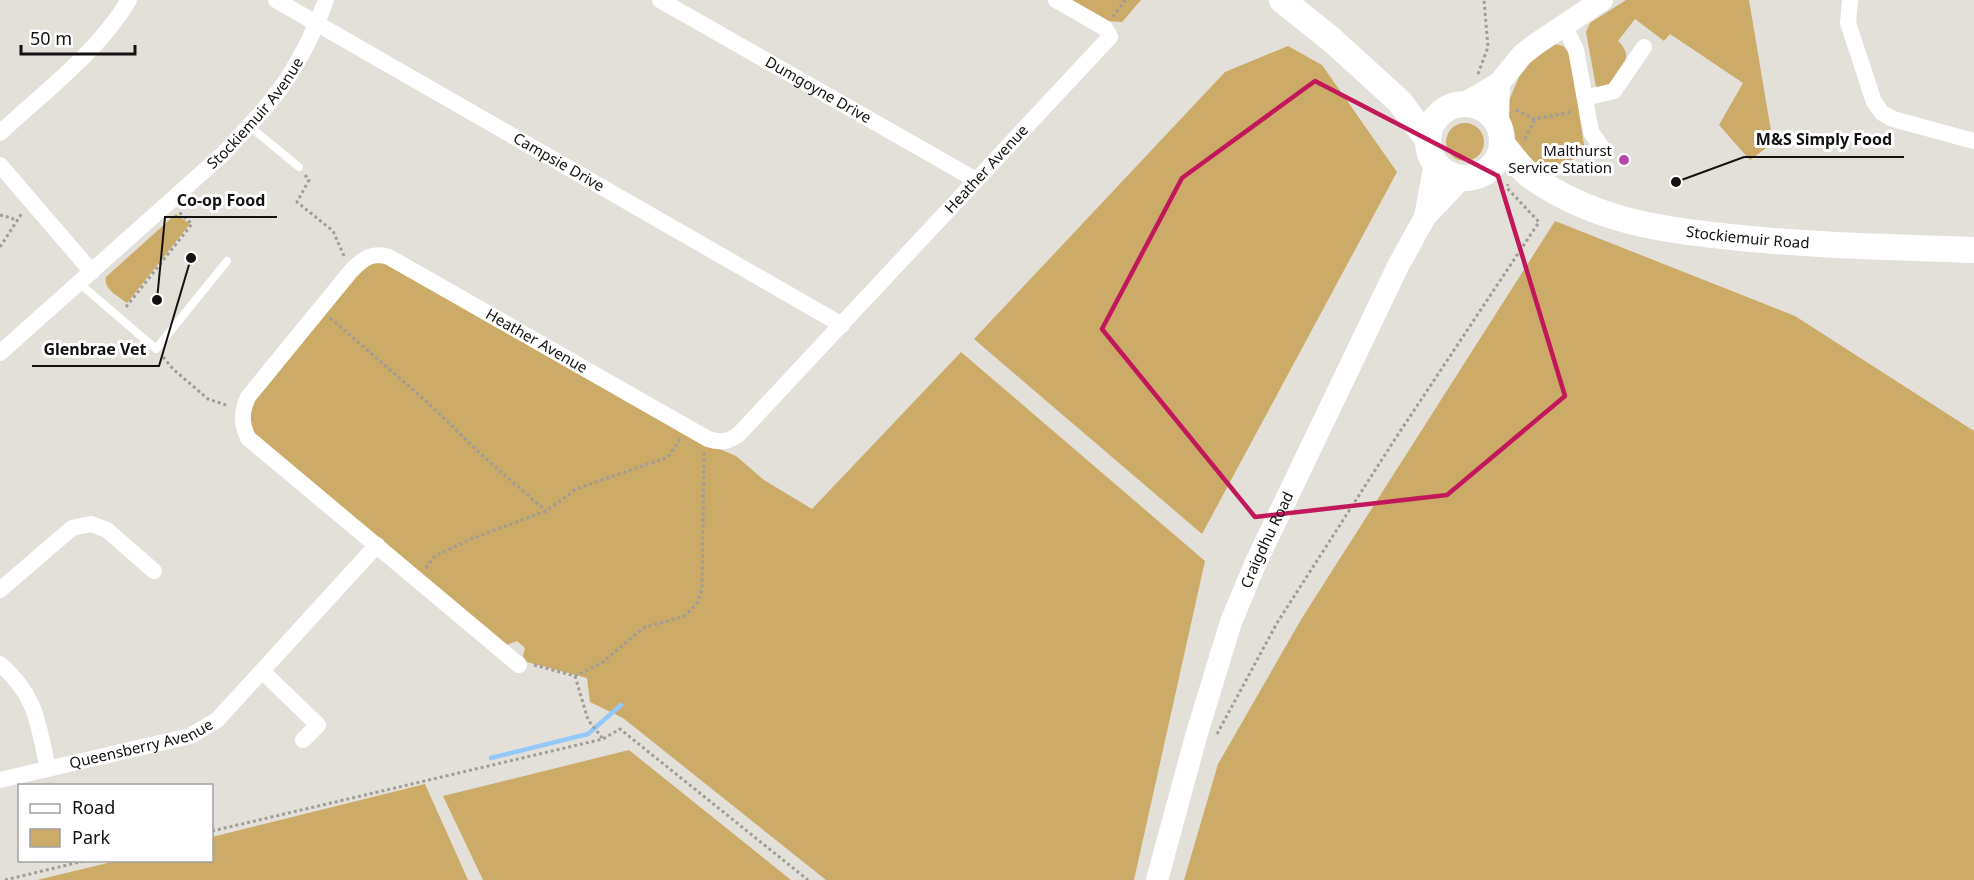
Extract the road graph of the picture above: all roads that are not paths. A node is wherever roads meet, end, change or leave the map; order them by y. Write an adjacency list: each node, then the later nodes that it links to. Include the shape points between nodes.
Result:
1 (129, 0): 18 (street, via 94,47)
2 (276, 0): 9 (street, Campsie Drive)
3 (326, 0): 9 (street, Stockiemuir Avenue)
4 (660, 0): 26 (street, Dumgoyne Drive)
5 (1056, 0): 26 (street, Heather Avenue, via 1108,33)
6 (1282, 0): 14 (main road)
7 (1602, 0): 10 (main road)
8 (1850, 0): 19 (street, via 1848,23 1874,102 1882,113)
9 (317, 23): 16 (street, Stockiemuir Avenue, via 287,79); 32 (street, Campsie Drive)
10 (1564, 25): 12 (main road, via 1522,55); 13 (street, via 1576,50)
11 (1644, 47): 13 (street, via 1614,91)
12 (1499, 83): 15 (main road); 17 (main road)
13 (1585, 98): 20 (street, via 1590,132)
14 (1400, 102): 15 (main road); 21 (main road)
15 (1456, 106): 17 (main road, Stockiemuir Road, via 1484,108); 21 (main road, via 1433,122)
16 (249, 126): 23 (lane); 30 (street, Stockiemuir Avenue)
17 (1508, 128): 24 (main road, Stockiemuir Road); 24 (main road, via 1500,154)
18 (0, 133)
19 (1974, 141)
20 (1601, 146)
21 (1431, 152): 25 (main road, via 1443,171); 27 (main road, Craigdhu Road)
22 (0, 165): 30 (street)
23 (298, 167)
24 (1509, 177): 25 (main road); 28 (main road, Stockiemuir Road, via 1558,193 1609,217 1669,230 1796,243)
25 (1462, 178): 27 (main road, Craigdhu Road)
26 (976, 180): 32 (street, Heather Avenue)
27 (1425, 217): 43 (main road, Craigdhu Road, via 1256,562 1231,622)
28 (1974, 250)
29 (227, 261): 31 (lane, via 156,349)
30 (92, 272): 31 (street, Stockiemuir Avenue)
31 (79, 283): 33 (street, Stockiemuir Avenue)
32 (842, 326): 34 (street, Heather Avenue, via 739,434 720,442 708,439 389,257 380,254 364,258 248,397 242,424 248,438)
33 (0, 353)
34 (377, 545): 38 (street); 39 (street, Queensberry Avenue)
35 (154, 571): 36 (street, via 106,530 92,524 72,528)
36 (0, 590)
37 (0, 664): 41 (street, via 29,696)
38 (519, 665)
39 (263, 672): 40 (street, via 318,725); 41 (street, Queensberry Avenue, via 217,720 190,736)
40 (303, 740)
41 (48, 769): 42 (street, Queensberry Avenue)
42 (0, 780)
43 (1157, 880)

